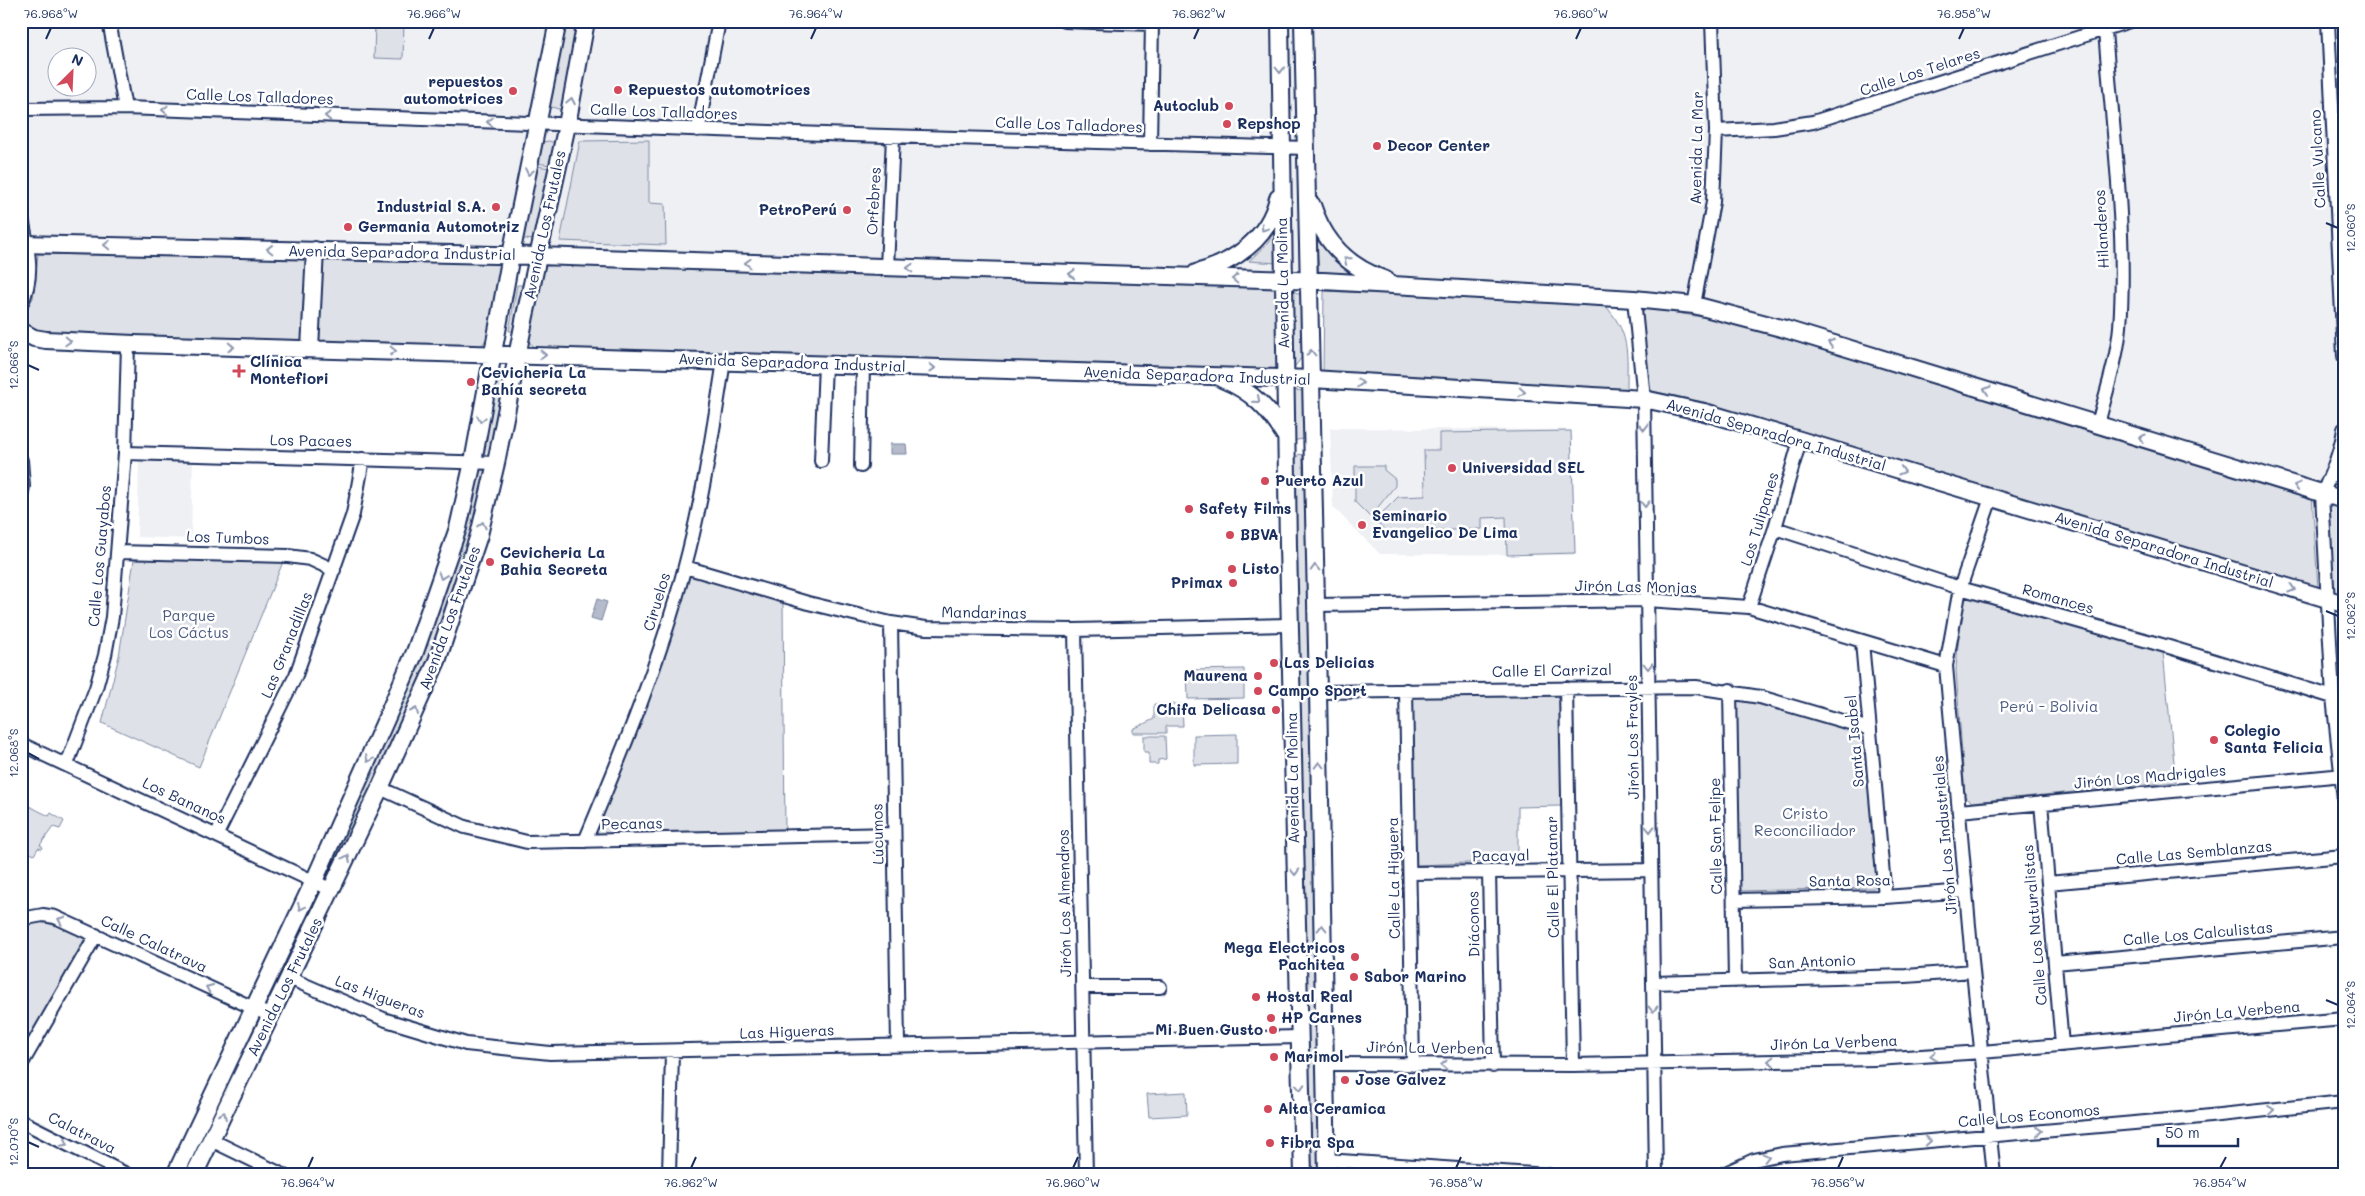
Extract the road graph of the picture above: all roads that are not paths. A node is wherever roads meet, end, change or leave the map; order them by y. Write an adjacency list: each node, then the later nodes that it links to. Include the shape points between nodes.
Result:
1 (109, 21): 13 (street)
2 (558, 21): 15 (main road, Avenida Los Frutales)
3 (586, 21): 16 (main road, Avenida Los Frutales, one-way to 3)
4 (718, 21): 17 (street)
5 (1065, 21): 11 (street)
6 (1280, 21): 21 (main road, Avenida La Molina, one-way to 21)
7 (1303, 21): 22 (main road, Avenida La Molina)
8 (1712, 21): 18 (street, Avenida La Mar)
9 (2130, 21): 12 (street, Calle Los Telares)
10 (2328, 21): 43 (street, Calle Vulcano)
11 (1152, 23): 20 (street)
12 (2105, 30): 18 (street, Calle Los Telares, via 1813,122); 51 (street, Hilanderos, via 2121,279 2120,328)
13 (125, 108): 14 (street, Calle Los Talladores); 15 (street, Calle Los Talladores, one-way to 13)
14 (21, 110)
15 (539, 124): 16 (street, Calle Los Talladores); 28 (main road, Avenida Los Frutales, one-way to 28)
16 (567, 125): 17 (street, Calle Los Talladores); 29 (main road, Avenida Los Frutales)
17 (698, 130): 19 (street, Calle Los Talladores)
18 (1716, 131): 37 (street, Avenida La Mar, via 1713,202)
19 (893, 137): 20 (street, Calle Los Talladores); 30 (street, Orfebres)
20 (1150, 144): 21 (street, Calle Los Talladores)
21 (1282, 148): 22 (street, Calle Los Talladores); 23 (main road, Avenida La Molina)
22 (1306, 148): 24 (main road, Avenida La Molina)
23 (1282, 183): 31 (main road, one-way to 31, via 1267,225 1253,243 1216,268); 32 (main road, Avenida La Molina)
24 (1307, 186): 33 (main road, Avenida La Molina); 34 (main road, one-way to 24, via 1367,273 1338,252 1318,223)
25 (21, 213): 26 (street)
26 (24, 245): 27 (main road, Avenida Separadora Industrial, one-way to 26); 36 (street, via 31,271)
27 (315, 250): 28 (main road, Avenida Separadora Industrial); 40 (main road)
28 (511, 255): 29 (main road, Avenida Separadora Industrial); 41 (main road, Avenida Los Frutales)
29 (538, 256): 30 (main road, Avenida Separadora Industrial, one-way to 29); 42 (main road, Avenida Los Frutales)
30 (887, 267): 31 (main road, Avenida Separadora Industrial, one-way to 30)
31 (1170, 277): 32 (main road, Avenida Separadora Industrial, one-way to 31)
32 (1284, 280): 33 (main road, Avenida Separadora Industrial); 48 (main road, Avenida La Molina)
33 (1310, 280): 34 (main road, Avenida Separadora Industrial); 49 (main road, Avenida La Molina, one-way to 33)
34 (1407, 286): 35 (main road, Avenida Separadora Industrial)
35 (1634, 299): 37 (main road, Avenida Separadora Industrial); 50 (street, Jirón Los Frayles)
36 (21, 304)
37 (1694, 305): 51 (main road, Avenida Separadora Industrial, one-way to 37, via 1785,329)
38 (26, 335): 39 (main road, Avenida Separadora Industrial, one-way to 39)
39 (128, 344): 40 (main road, Avenida Separadora Industrial, one-way to 40); 55 (street, Calle Los Guayabos)
40 (310, 349): 41 (main road, Avenida Separadora Industrial, one-way to 41)
41 (494, 354): 42 (main road, Avenida Separadora Industrial); 60 (main road, Avenida Los Frutales, one-way to 60)
42 (517, 354): 44 (main road, Avenida Separadora Industrial, one-way to 44); 61 (main road, Avenida Los Frutales)
43 (2344, 356)
44 (724, 361): 45 (main road, Avenida Separadora Industrial); 70 (street, Ciruelos)
45 (824, 364): 46 (main road, Avenida Separadora Industrial); 58 (street)
46 (863, 365): 47 (main road, Avenida Separadora Industrial, one-way to 47); 62 (street)
47 (1216, 377): 48 (main road, Avenida Separadora Industrial); 53 (main road, one-way to 53, via 1234,384 1264,406)
48 (1285, 378): 49 (main road, Avenida Separadora Industrial); 53 (main road, Avenida La Molina)
49 (1312, 379): 50 (main road, Avenida Separadora Industrial, one-way to 50); 63 (main road, Avenida La Molina)
50 (1644, 399): 54 (main road, Avenida Separadora Industrial, via 1704,412); 74 (street, Jirón Los Frayles, one-way to 74)
51 (2098, 424): 64 (main road, Avenida Separadora Industrial, one-way to 51)
52 (2344, 429): 64 (street, via 2333,470)
53 (1286, 437): 59 (main road, Avenida La Molina)
54 (1800, 440): 66 (main road, Avenida Separadora Industrial, one-way to 66); 68 (street, Los Tulipanes)
55 (125, 453): 56 (street, Los Pacaes); 69 (street, Calle Los Guayabos)
56 (363, 458): 60 (street, Los Pacaes); 71 (street, Las Granadillas, via 353,514)
57 (21, 460): 65 (street)
58 (822, 461)
59 (1287, 461): 63 (main road, via 1296,449 1306,449); 79 (main road, Avenida La Molina)
60 (473, 462): 61 (street, Los Pacaes); 105 (main road, Avenida Los Frutales, one-way to 105, via 458,528 416,652)
61 (496, 463): 93 (main road, Avenida Los Frutales, one-way to 61, via 437,661 479,535)
62 (861, 466)
63 (1314, 484): 76 (main road, Avenida La Molina, one-way to 63)
64 (2322, 494): 67 (main road, Avenida Separadora Industrial); 73 (street)
65 (21, 497)
66 (1992, 498): 72 (street, Jirón Los Industriales); 73 (main road, Avenida Separadora Industrial, one-way to 73)
67 (2344, 500)
68 (1775, 528): 72 (street, Romances); 77 (street, Los Tulipanes)
69 (118, 552): 71 (street, Los Tumbos, via 288,556 310,560); 91 (street, Calle Los Guayabos, via 105,655)
70 (685, 567): 78 (street, Mandarinas); 99 (street, Ciruelos, via 653,670)
71 (334, 570): 97 (street, Las Granadillas, via 296,675)
72 (1960, 588): 82 (street, Jirón Los Industriales); 88 (street, Romances, via 2169,647)
73 (2327, 599): 75 (main road, Avenida Separadora Industrial); 88 (street)
74 (1647, 600): 76 (street, Jirón Las Monjas); 77 (street, Jirón Las Monjas); 83 (street, Jirón Los Frayles, one-way to 83)
75 (2344, 604)
76 (1316, 606): 87 (main road, Avenida La Molina)
77 (1749, 607): 81 (street, Jirón Las Monjas)
78 (890, 624): 80 (street, Mandarinas, via 963,630); 98 (street, Lúcumos)
79 (1290, 625): 80 (street, Mandarinas); 124 (main road, Avenida La Molina, one-way to 124)
80 (1076, 630): 119 (street, Jirón Los Almendros)
81 (1862, 642): 82 (street, Jirón Las Monjas); 89 (street, Santa Isabel)
82 (1946, 666): 96 (street, Jirón Los Industriales)
83 (1648, 686): 84 (street, Calle El Carrizal); 86 (street, Calle El Carrizal); 101 (street, Jirón Los Frayles, one-way to 101)
84 (1566, 688): 85 (street, Calle El Carrizal); 102 (street, Calle El Platanar)
85 (1406, 690): 87 (street, Calle El Carrizal); 104 (street, Calle La Higuera)
86 (1730, 690): 89 (street, Calle El Carrizal); 110 (street, Calle San Felipe)
87 (1318, 692): 130 (main road, Avenida La Molina, one-way to 87)
88 (2333, 698): 92 (street)
89 (1870, 729): 109 (street, Santa Isabel)
90 (21, 744): 91 (street, Los Bananos)
91 (67, 764): 97 (street, Los Bananos)
92 (2343, 776): 94 (street); 95 (street, Jirón Los Madrigales)
93 (380, 788): 99 (street, Pecanas, via 466,827 492,835 526,842); 107 (main road, Avenida Los Frutales, one-way to 93)
94 (2344, 800)
95 (2041, 803): 96 (street, Jirón Los Madrigales); 106 (street, Calle Los Naturalistas)
96 (1959, 811): 108 (street, Jirón Los Industriales)
97 (217, 834): 105 (street, Los Bananos)
98 (894, 834): 99 (street, Pecanas); 126 (street, Lúcumos)
99 (585, 841)
100 (2344, 856): 106 (street, Calle Las Semblanzas)
101 (1651, 870): 102 (street, Pacayal); 118 (street, Jirón Los Frayles)
102 (1570, 871): 103 (street, Pacayal); 134 (street, Calle El Platanar)
103 (1489, 872): 104 (street, Pacayal); 135 (street, Diáconos)
104 (1411, 873): 133 (street, Calle La Higuera)
105 (314, 881): 107 (street, Los Bananos); 121 (main road, Avenida Los Frutales, one-way to 121)
106 (2048, 883): 114 (street, Calle Los Naturalistas)
107 (332, 890): 116 (main road, Avenida Los Frutales)
108 (1966, 891): 109 (street, Santa Rosa); 115 (street, Jirón Los Industriales)
109 (1885, 897): 110 (street, Santa Rosa)
110 (1734, 900): 117 (street, Calle San Felipe)
111 (21, 919): 112 (street, Calle Calatrava, one-way to 111, via 55,917 42,915)
112 (96, 935): 121 (street, Calle Calatrava, one-way to 112); 132 (street)
113 (2344, 937): 114 (street, Calle Los Calculistas)
114 (2055, 963): 127 (street, Calle Los Naturalistas)
115 (1973, 971): 117 (street, San Antonio); 129 (street, Jirón Los Industriales)
116 (289, 978): 122 (main road, Avenida Los Frutales); 128 (street, Las Higueras, via 386,1020 466,1044 550,1053)
117 (1735, 981): 118 (street, San Antonio)
118 (1653, 983): 131 (street, Jirón Los Frayles, one-way to 131)
119 (1083, 987): 120 (street); 125 (street, Jirón Los Almendros)
120 (1160, 987)
121 (254, 1008): 122 (street, Calle Calatrava); 142 (main road, Avenida Los Frutales)
122 (271, 1016): 139 (main road, Avenida Los Frutales, one-way to 122)
123 (2344, 1019): 127 (street, Jirón La Verbena)
124 (1299, 1037): 125 (street, Las Higueras); 147 (main road, Avenida La Molina, one-way to 147)
125 (1084, 1041): 126 (street, Las Higueras); 146 (street, Jirón Los Almendros)
126 (898, 1045): 128 (street, Las Higueras)
127 (2062, 1045): 129 (street, Jirón La Verbena)
128 (672, 1052): 145 (street)
129 (1982, 1052): 131 (street, Jirón La Verbena, one-way to 131, via 1876,1059); 138 (street, Jirón Los Industriales)
130 (1324, 1064): 133 (street, Jirón La Verbena); 140 (main road, Avenida La Molina)
131 (1654, 1064): 134 (street, Jirón La Verbena); 149 (street, Jirón Los Frayles)
132 (21, 1065)
133 (1413, 1065): 135 (street, Jirón La Verbena, one-way to 133)
134 (1573, 1065): 135 (street, Jirón La Verbena)
135 (1492, 1066)
136 (2344, 1102): 138 (street, Calle Los Economos, one-way to 136)
137 (21, 1121): 141 (street, Calatrava, one-way to 141)
138 (1990, 1136): 150 (street, Calle Los Economos, one-way to 138, via 1754,1160 1782,1154); 151 (street, Jirón Los Industriales)
139 (211, 1140): 143 (main road, Avenida Los Frutales); 144 (street)
140 (1326, 1168): 148 (street)
141 (128, 1175)
142 (175, 1175)
143 (194, 1175)
144 (283, 1175)
145 (669, 1175)
146 (1086, 1175)
147 (1303, 1175)
148 (1548, 1175)
149 (1656, 1175)
150 (1721, 1175)
151 (1994, 1175)

